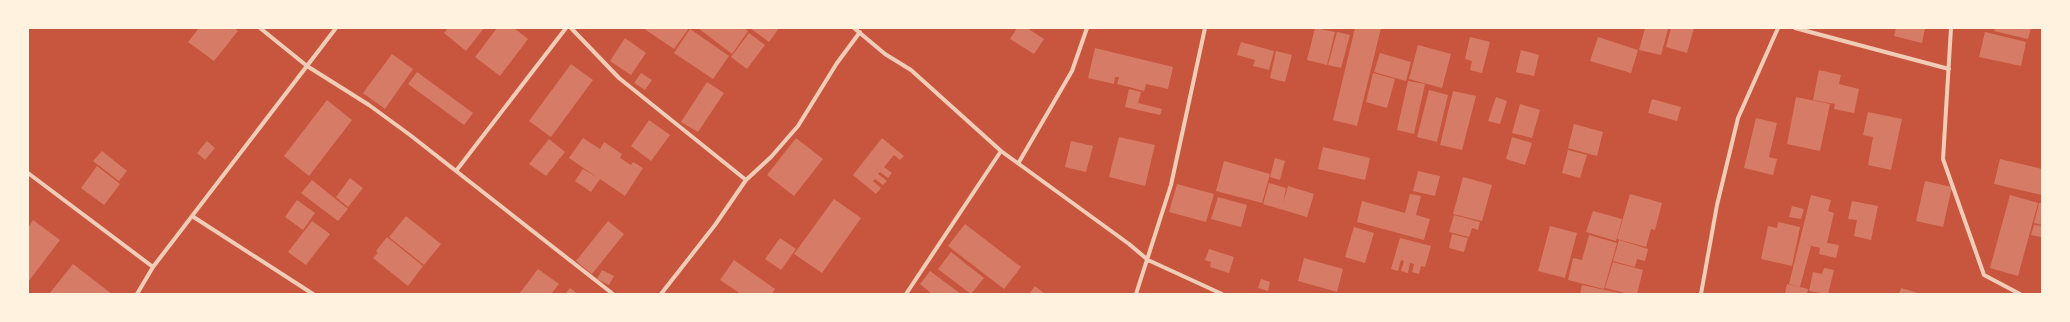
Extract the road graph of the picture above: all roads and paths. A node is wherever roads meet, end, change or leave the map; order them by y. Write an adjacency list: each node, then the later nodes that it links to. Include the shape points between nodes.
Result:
1 (260, 28): 12 (street)
2 (336, 28): 12 (street)
3 (566, 28): 16 (street)
4 (571, 28): 18 (street, via 619,78)
5 (854, 28): 11 (street)
6 (1087, 28): 15 (street, via 1072,71)
7 (1205, 28): 20 (street, via 1171,185 1152,240)
8 (1778, 28): 29 (street, via 1738,118 1717,205)
9 (1795, 28): 13 (street)
10 (1951, 28): 13 (street)
11 (860, 32): 14 (street, via 885,54 911,70); 18 (street, via 837,63 798,126)
12 (307, 66): 16 (street, via 369,105); 19 (street)
13 (1949, 69): 30 (street, via 1943,159 1984,275)
14 (1001, 151): 15 (street); 26 (street)
15 (1019, 162): 20 (street)
16 (456, 171): 24 (street)
17 (28, 173): 21 (street)
18 (746, 180): 25 (street, via 715,225)
19 (192, 216): 21 (street); 23 (street)
20 (1148, 260): 27 (street); 28 (street)
21 (153, 267): 22 (street)
22 (137, 294)
23 (313, 294)
24 (613, 294)
25 (661, 294)
26 (906, 294)
27 (1136, 294)
28 (1222, 294)
29 (1701, 294)
30 (2020, 294)

